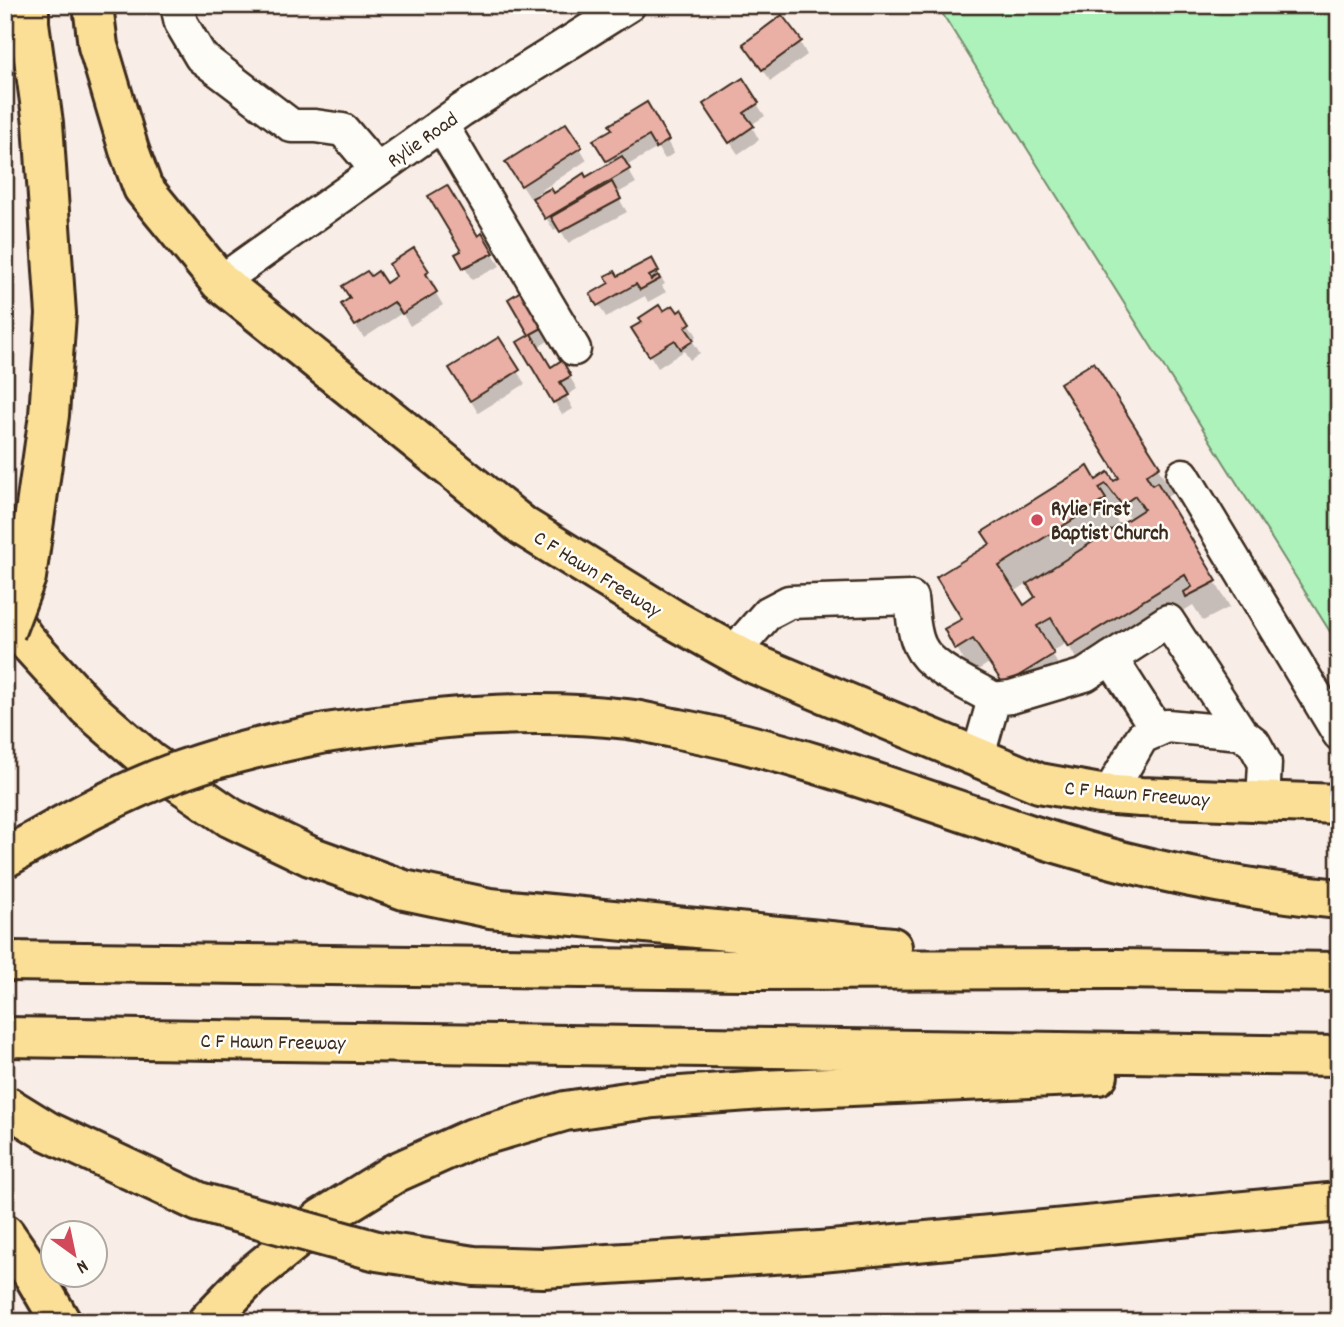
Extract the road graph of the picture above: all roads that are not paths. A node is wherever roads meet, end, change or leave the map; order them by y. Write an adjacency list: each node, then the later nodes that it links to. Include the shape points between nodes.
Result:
1 (29, 5): 11 (main road, bridge, via 57,314 49,415 26,577)
2 (93, 5): 7 (main road, C F Hawn Freeway, via 98,46 143,188)
3 (177, 5): 6 (street, via 181,23 201,57 292,127 343,130)
4 (629, 5): 5 (street, Rylie Road)
5 (442, 126): 6 (street, Rylie Road); 8 (street)
6 (377, 170): 7 (street, Rylie Road)
7 (220, 282): 12 (main road, C F Hawn Freeway, via 524,527)
8 (575, 349)
9 (1182, 475): 17 (street)
10 (5, 610): 25 (main road, via 24,638 88,708 150,762 231,817 310,856 404,890 490,908)
11 (5, 632)
12 (733, 653): 14 (street, via 768,613 789,602 911,598 919,646 926,657); 18 (main road, C F Hawn Freeway)
13 (1111, 658): 14 (street, via 1085,676); 15 (street); 16 (street, via 1168,621)
14 (994, 699): 18 (street)
15 (1157, 730): 16 (street, via 1167,726); 19 (street, via 1142,737)
16 (1241, 733): 20 (street, via 1254,743 1265,762)
17 (1339, 734)
18 (978, 756): 19 (main road, C F Hawn Freeway, via 1039,783)
19 (1109, 794): 20 (main road, C F Hawn Freeway)
20 (1263, 801): 21 (main road, C F Hawn Freeway)
21 (1339, 804)
22 (5, 858): 23 (main road, bridge, via 123,794 251,748 427,718 530,712 628,719 729,738 1136,865 1240,886)
23 (1339, 899)
24 (5, 961): 25 (main road, via 743,970)
25 (1116, 969): 26 (main road)
26 (1339, 972)
27 (5, 1037): 28 (main road, C F Hawn Freeway)
28 (1339, 1056)
29 (1339, 1062): 34 (main road, via 762,1090 653,1098 565,1111 473,1138 395,1173 321,1219 249,1278)
30 (5, 1105): 31 (main road, bridge, via 47,1131 200,1202 377,1251 474,1266 543,1268 821,1251)
31 (1339, 1202)
32 (5, 1234): 33 (main road)
33 (61, 1322)
34 (207, 1322)

